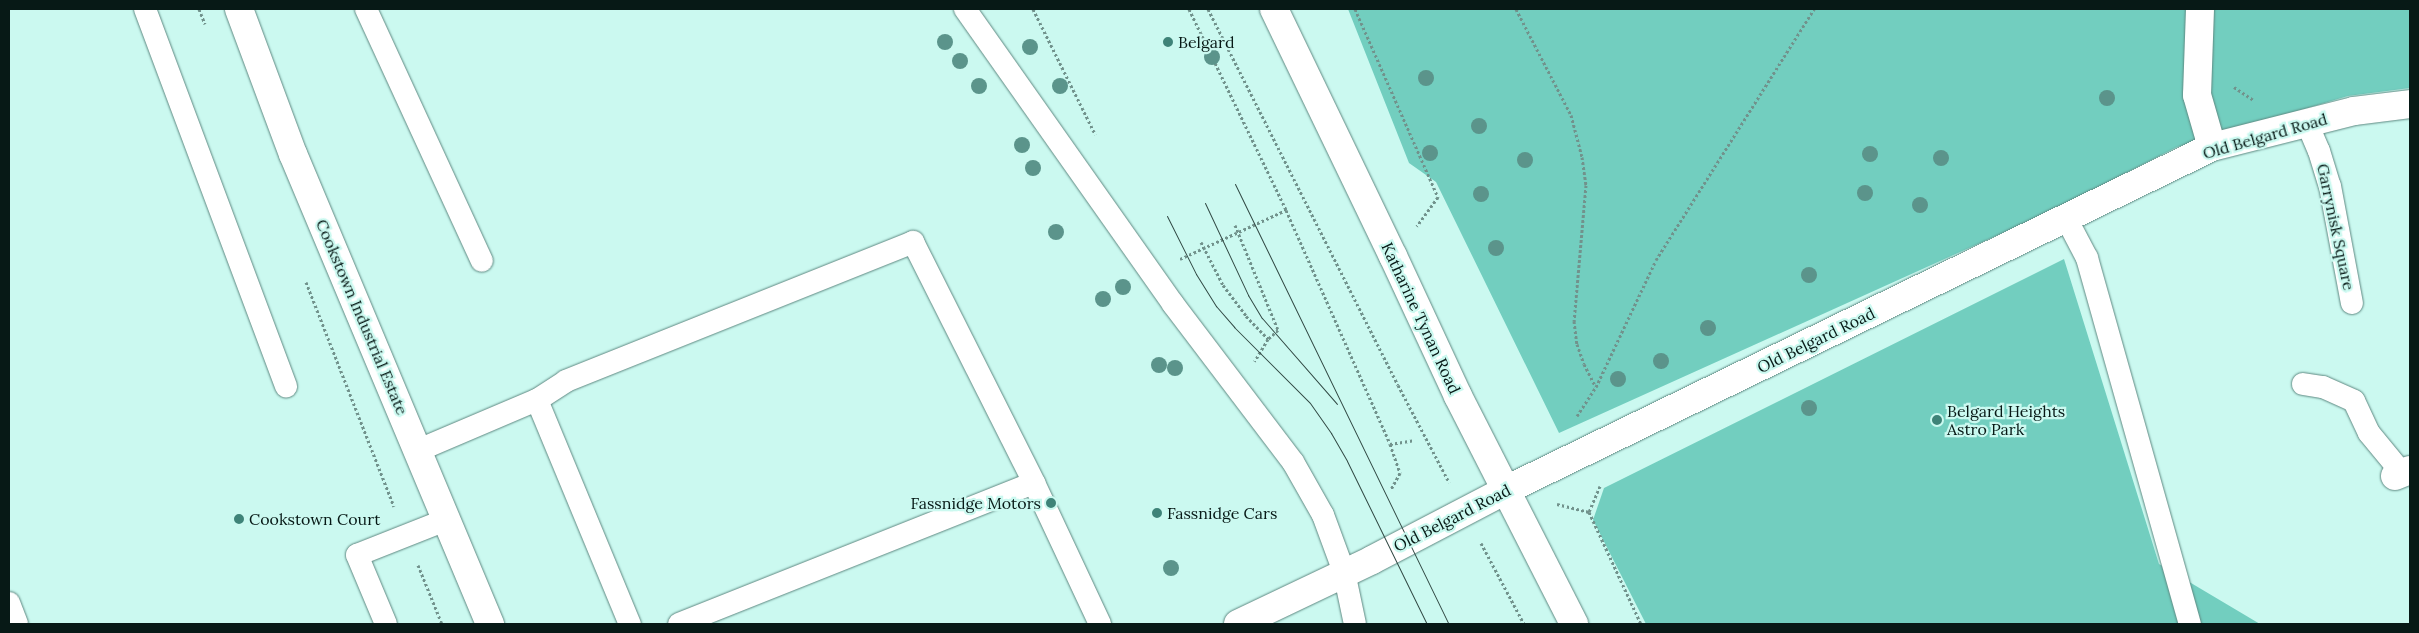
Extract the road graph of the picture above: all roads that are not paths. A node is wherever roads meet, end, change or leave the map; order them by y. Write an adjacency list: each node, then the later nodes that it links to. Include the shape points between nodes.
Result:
1 (145, 9): 14 (lane)
2 (239, 9): 16 (street, Cookstown Industrial Estate, via 293,154)
3 (366, 9): 11 (lane)
4 (965, 9): 21 (lane, via 1173,304 1293,462 1323,516)
5 (1274, 9): 19 (street, Katharine Tynan Road)
6 (2200, 9): 9 (street, via 2197,95)
7 (2410, 104): 8 (street, Old Belgard Road, via 2354,111)
8 (2307, 123): 9 (street, Old Belgard Road); 12 (lane, Garrynisk Square, via 2320,151 2330,186)
9 (2212, 147): 10 (street, Old Belgard Road)
10 (2066, 218): 19 (street, Old Belgard Road); 32 (lane, via 2086,258)
11 (482, 261)
12 (2352, 303)
13 (2303, 384): 17 (lane, via 2323,386 2354,401 2369,433)
14 (286, 386)
15 (537, 400): 16 (lane); 18 (lane, via 566,381 914,242); 26 (lane)
16 (419, 450): 20 (street, Cookstown Industrial Estate)
17 (2402, 473)
18 (1034, 483): 27 (lane); 28 (lane)
19 (1506, 490): 21 (street, Old Belgard Road); 31 (street, Katharine Tynan Road)
20 (448, 519): 24 (lane, via 357,555); 25 (street, Cookstown Industrial Estate)
21 (1344, 572): 29 (street, Old Belgard Road); 30 (lane)
22 (9, 603): 23 (lane)
23 (17, 624)
24 (386, 624)
25 (490, 624)
26 (630, 624)
27 (679, 624)
28 (1100, 624)
29 (1238, 624)
30 (1355, 624)
31 (1574, 624)
32 (2190, 624)

